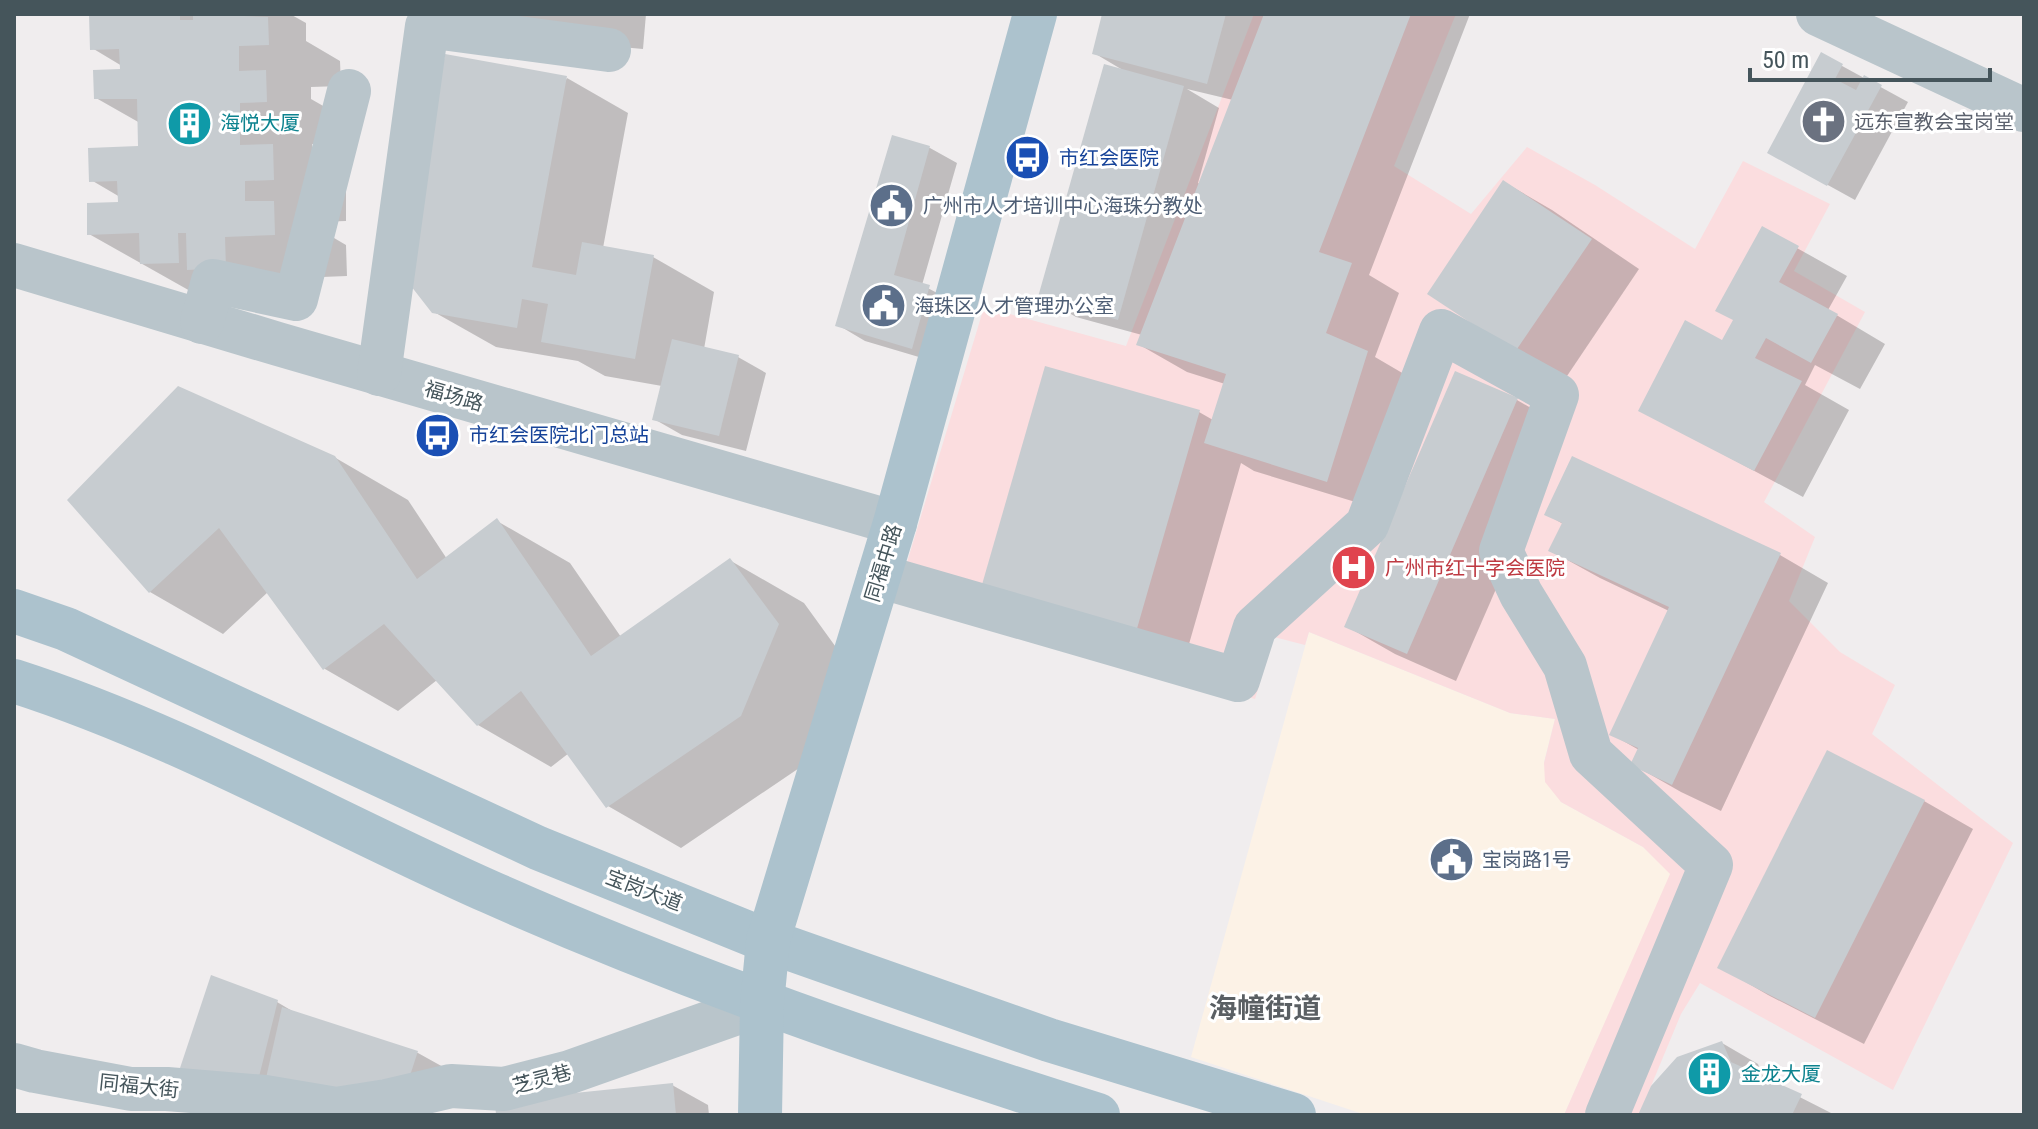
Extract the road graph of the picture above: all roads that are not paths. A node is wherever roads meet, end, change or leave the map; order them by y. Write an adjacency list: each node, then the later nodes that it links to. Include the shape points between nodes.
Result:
1 (1035, 14): 10 (main road, 同福中路)
2 (1818, 14): 6 (street)
3 (428, 20): 4 (street); 9 (street)
4 (609, 50)
5 (349, 91): 8 (street, via 296,299 213,281)
6 (2024, 110)
7 (14, 265): 8 (street, 福场路)
8 (202, 322): 9 (street, 福场路)
9 (379, 374): 10 (street, 福场路)
10 (895, 523): 11 (main road, 同福中路)
11 (879, 576): 14 (main road, 同福中路); 21 (street, via 1238,680 1255,627 1367,525 1441,331 1557,395 1501,551 1565,666 1591,754 1711,865)
12 (14, 611): 14 (main road, 宝岗大道, via 66,629 538,848)
13 (14, 681): 15 (main road, via 129,724 598,940)
14 (768, 941): 15 (main road, 同福中路); 20 (main road, 宝岗大道, via 1049,1040)
15 (762, 1004): 17 (street, 芝灵巷, via 570,1072 504,1089 451,1086 336,1109); 18 (main road, 同福中路); 19 (main road)
16 (14, 1065): 17 (street, 同福大街, via 131,1089)
17 (265, 1097)
18 (760, 1115)
19 (1098, 1115)
20 (1294, 1115)
21 (1607, 1115)

